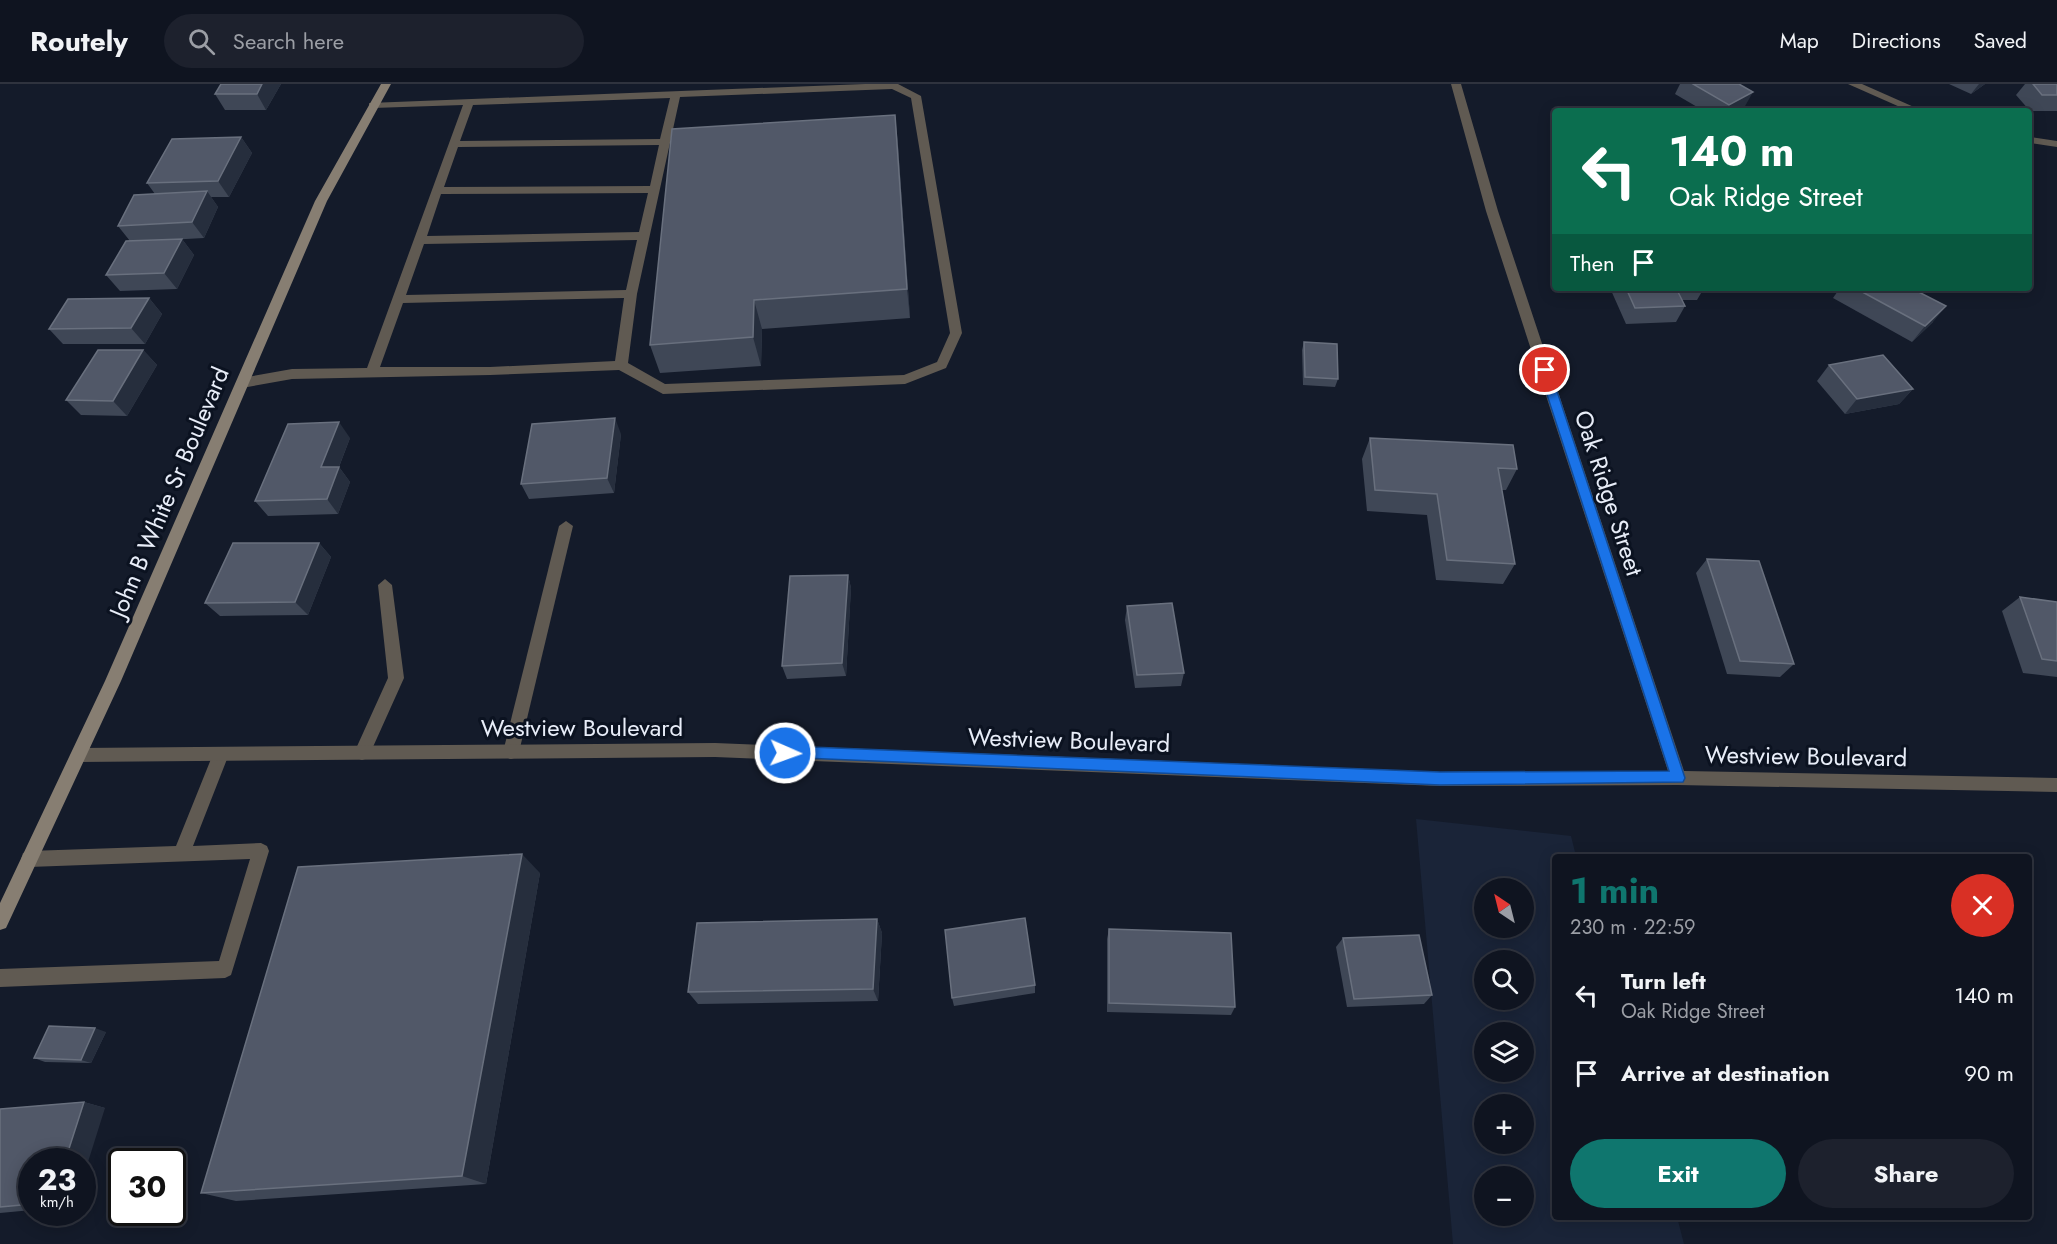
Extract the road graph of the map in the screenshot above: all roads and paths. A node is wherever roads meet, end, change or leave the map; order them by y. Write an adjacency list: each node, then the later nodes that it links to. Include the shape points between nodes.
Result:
1 (386, 84): 6 (main road, John B White Sr Boulevard)
2 (1456, 84): 27 (street, Oak Ridge Street, via 1496,223)
3 (1853, 84): 7 (street)
4 (676, 93): 5 (street); 9 (street); 18 (street, via 894,86 916,96 956,333 942,365 905,379 663,389)
5 (469, 102): 6 (street); 10 (street)
6 (373, 105): 20 (main road, John B White Sr Boulevard, via 321,201)
7 (1911, 108)
8 (2032, 140): 11 (street)
9 (665, 142): 10 (street); 12 (street)
10 (454, 144): 13 (street)
11 (2057, 144)
12 (655, 189): 13 (street); 14 (street)
13 (437, 191): 15 (street)
14 (644, 236): 15 (street); 16 (street)
15 (419, 240): 17 (street)
16 (631, 294): 17 (street); 18 (street)
17 (398, 299): 19 (street)
18 (621, 365): 19 (street)
19 (372, 372): 20 (street, via 292,374)
20 (242, 383): 26 (main road, John B White Sr Boulevard)
21 (566, 526): 23 (street)
22 (385, 585): 24 (street, via 396,678)
23 (511, 752): 24 (street, Westview Boulevard); 27 (street, Westview Boulevard, via 715,750 1440,778)
24 (362, 753): 25 (street, Westview Boulevard)
25 (221, 754): 26 (street, Westview Boulevard); 29 (street)
26 (79, 755): 30 (main road, John B White Sr Boulevard)
27 (1678, 778): 28 (street, Westview Boulevard)
28 (2057, 785)
29 (182, 853): 30 (street); 32 (street, via 261,851 225,969)
30 (29, 859): 31 (main road, John B White Sr Boulevard)
31 (0, 922)
32 (0, 978)

